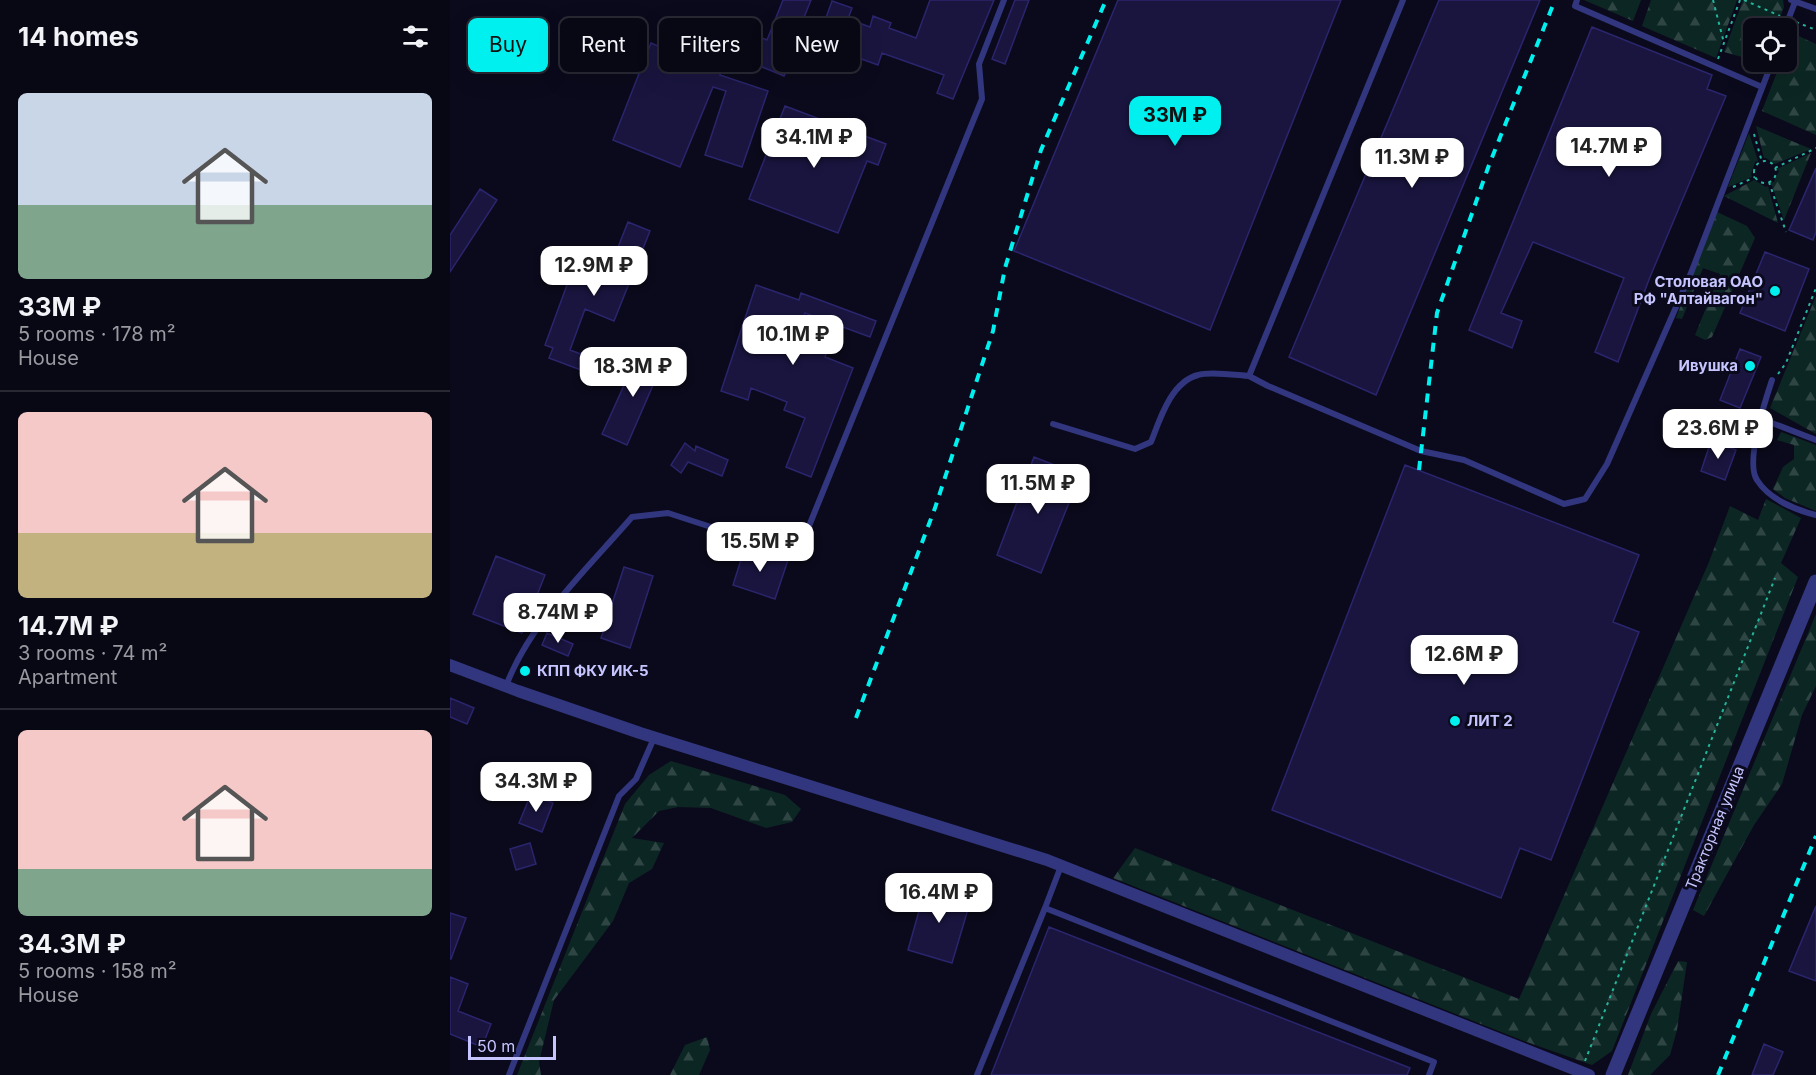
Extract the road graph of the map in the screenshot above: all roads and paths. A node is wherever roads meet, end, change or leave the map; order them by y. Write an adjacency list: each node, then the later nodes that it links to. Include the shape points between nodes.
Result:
1 (1004, 0): 31 (lane, via 980,64 982,99 809,526 788,544 757,542 668,513 632,517 527,642)
2 (1403, 0): 22 (lane)
3 (1577, 0): 10 (lane, via 1575,6)
4 (1713, 0): 9 (path)
5 (1740, 0): 9 (path)
6 (1793, 1): 7 (lane); 8 (lane)
7 (1816, 9)
8 (1788, 18)
9 (1724, 43): 10 (path)
10 (1716, 67): 12 (lane)
11 (1768, 72): 12 (lane)
12 (1762, 87): 13 (lane)
13 (1750, 120): 15 (path); 19 (lane)
14 (1816, 148): 16 (path)
15 (1762, 162): 16 (path); 17 (path, via 1756,167)
16 (1775, 168): 18 (path, via 1775,176)
17 (1755, 177): 18 (path, via 1760,182); 19 (path)
18 (1769, 182): 20 (path)
19 (1722, 192): 22 (lane, via 1692,273 1611,453 1585,499 1564,504 1464,460 1421,451)
20 (1786, 232)
21 (1816, 288): 23 (path, via 1786,363)
22 (1249, 376): 25 (lane, via 1198,374 1186,380 1166,403 1151,442 1135,449)
23 (1772, 380): 24 (lane)
24 (1759, 418): 26 (lane); 27 (lane, via 1754,454 1756,479 1774,497)
25 (1053, 424)
26 (1816, 440)
27 (1816, 515)
28 (1775, 578): 35 (path)
29 (1816, 582): 39 (street, Тракторная улица)
30 (450, 665): 31 (street)
31 (506, 686): 32 (street)
32 (654, 737): 33 (street); 36 (lane, via 636,779 619,796)
33 (1062, 866): 34 (lane); 35 (street)
34 (1046, 908): 37 (lane); 38 (lane, via 1434,1062)
35 (1585, 1074)
36 (509, 1075)
37 (977, 1075)
38 (1429, 1075)
39 (1613, 1075)

